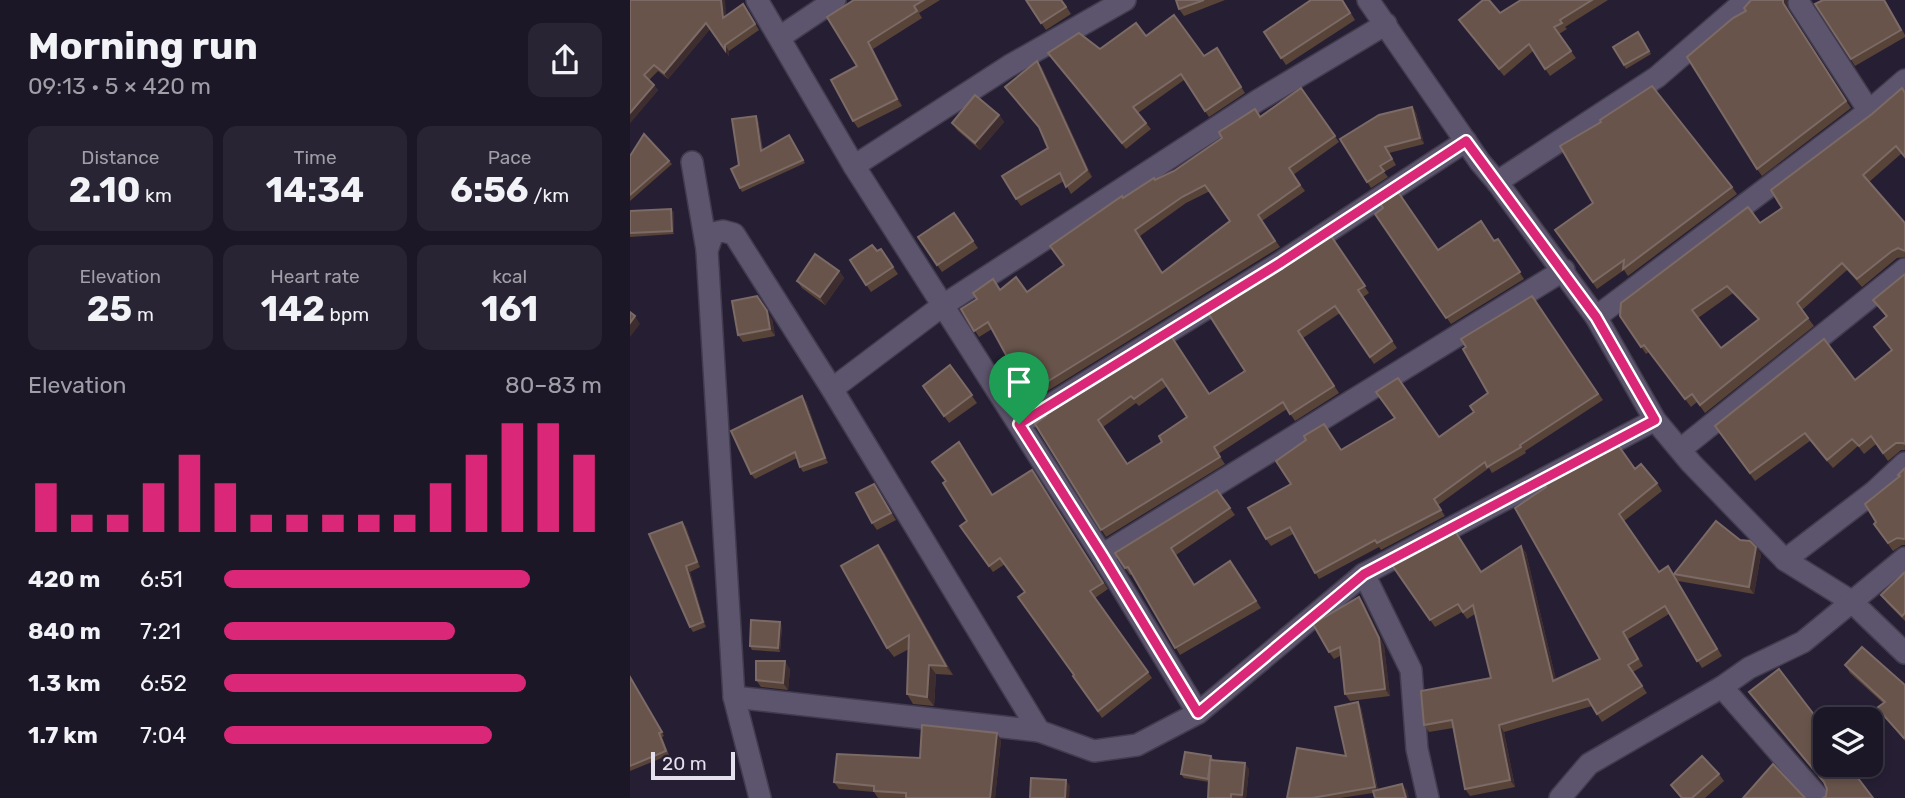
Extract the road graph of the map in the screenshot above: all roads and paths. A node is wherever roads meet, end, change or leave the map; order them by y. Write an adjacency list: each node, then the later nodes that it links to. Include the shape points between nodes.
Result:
1 (757, 0): 8 (street)
2 (835, 0): 8 (street)
3 (1125, 0): 13 (street, via 1009,66)
4 (1368, 0): 7 (street)
5 (1746, 0): 14 (street, via 1657,77)
6 (1799, 3): 10 (street)
7 (1386, 24): 11 (street); 18 (street, via 1257,101)
8 (780, 37): 13 (street)
9 (1905, 80): 10 (street)
10 (1869, 111): 19 (street)
11 (1466, 141): 14 (street); 22 (street, via 1280,263)
12 (692, 162): 15 (street)
13 (855, 166): 18 (street)
14 (1497, 182): 17 (street)
15 (707, 251): 20 (street, via 713,233 734,234); 32 (street)
16 (1905, 269): 23 (street)
17 (1564, 270): 19 (street); 25 (street)
18 (942, 306): 20 (street); 22 (street)
19 (1596, 317): 21 (street)
20 (832, 389): 34 (street)
21 (1655, 420): 23 (street); 28 (street)
22 (1019, 424): 25 (street)
23 (1681, 449): 27 (street)
24 (1905, 463): 27 (street)
25 (1102, 555): 33 (street)
26 (1905, 558): 29 (street)
27 (1785, 560): 29 (street)
28 (1364, 574): 33 (street); 36 (street, via 1411,670 1417,749)
29 (1851, 601): 30 (street); 31 (street, via 1802,642)
30 (1905, 653)
31 (1722, 687): 37 (street, via 1589,764); 38 (street)
32 (734, 697): 34 (street); 35 (street)
33 (1198, 713): 34 (street, via 1137,746 1105,750 1094,751)
34 (1039, 732)
35 (760, 798)
36 (1428, 798)
37 (1560, 798)
38 (1819, 798)

